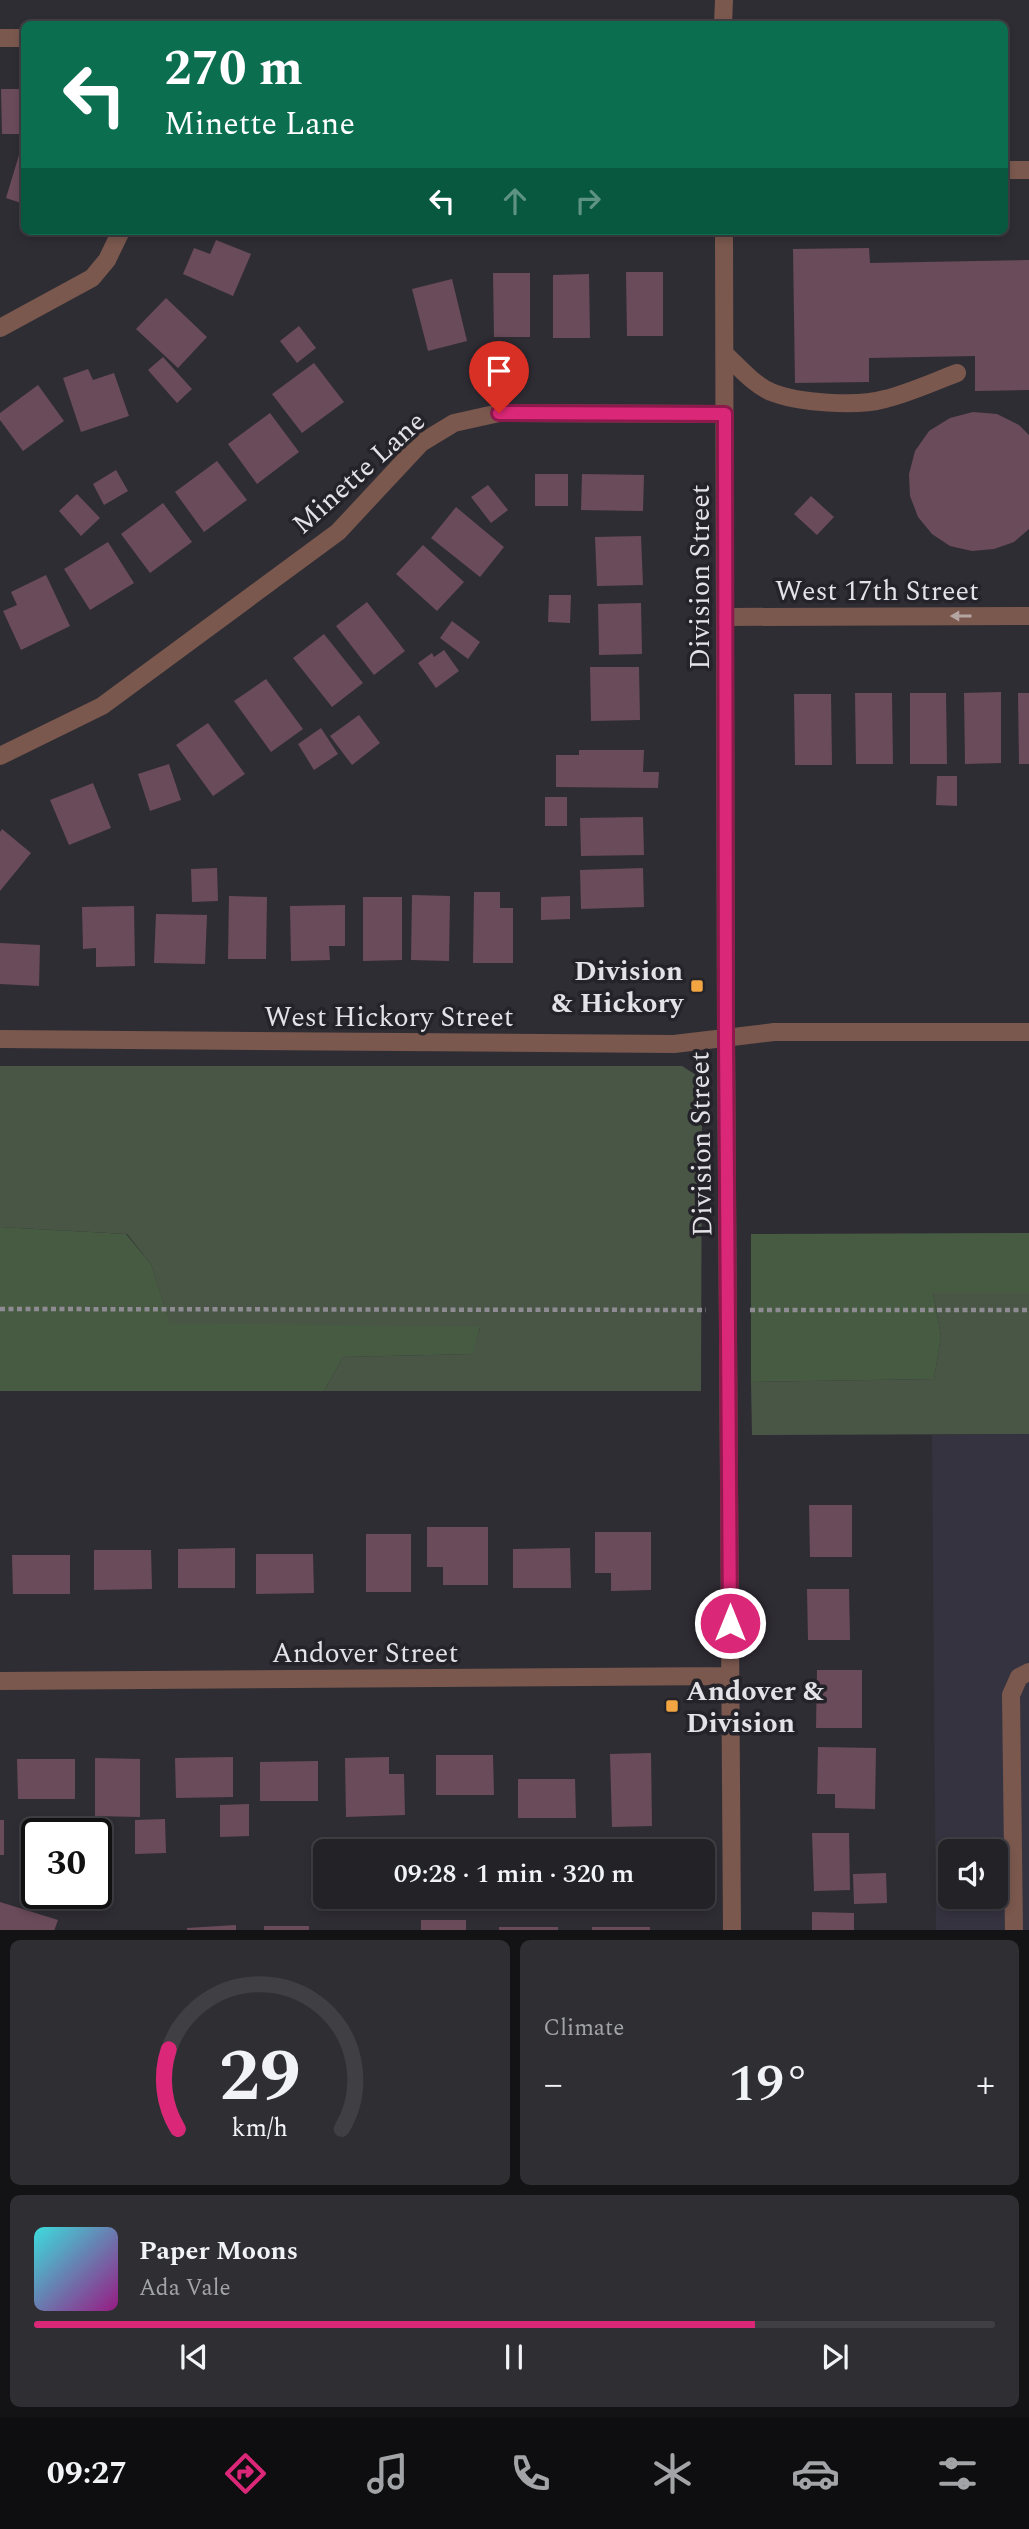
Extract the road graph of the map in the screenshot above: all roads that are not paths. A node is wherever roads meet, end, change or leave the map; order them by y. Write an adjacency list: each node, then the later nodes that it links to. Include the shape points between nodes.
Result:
1 (724, 0): 2 (street)
2 (723, 21)
3 (0, 38): 4 (street)
4 (21, 38)
5 (1008, 170): 6 (street)
6 (1029, 170)
7 (119, 235): 9 (street, via 92,278)
8 (724, 235): 10 (street, Division Street)
9 (0, 328)
10 (725, 354): 11 (street, via 770,391 829,403 883,400); 12 (street, Division Street)
11 (957, 373)
12 (725, 414): 14 (street, Division Street); 15 (street, Minette Lane, via 499,413 454,423 421,443 338,532 102,706)
13 (1029, 616): 14 (street, West 17th Street, one-way to 14)
14 (726, 617): 18 (street, Division Street)
15 (0, 756)
16 (1029, 1032): 18 (street, West Hickory Street, via 774,1032)
17 (0, 1039): 18 (street, West Hickory Street, via 674,1044)
18 (726, 1039): 20 (street, Division Street)
19 (1029, 1672): 23 (street, via 1019,1677 1011,1695)
20 (730, 1676): 21 (street, Andover Street); 22 (street, Division Street)
21 (0, 1681)
22 (732, 1930)
23 (1014, 1930)

